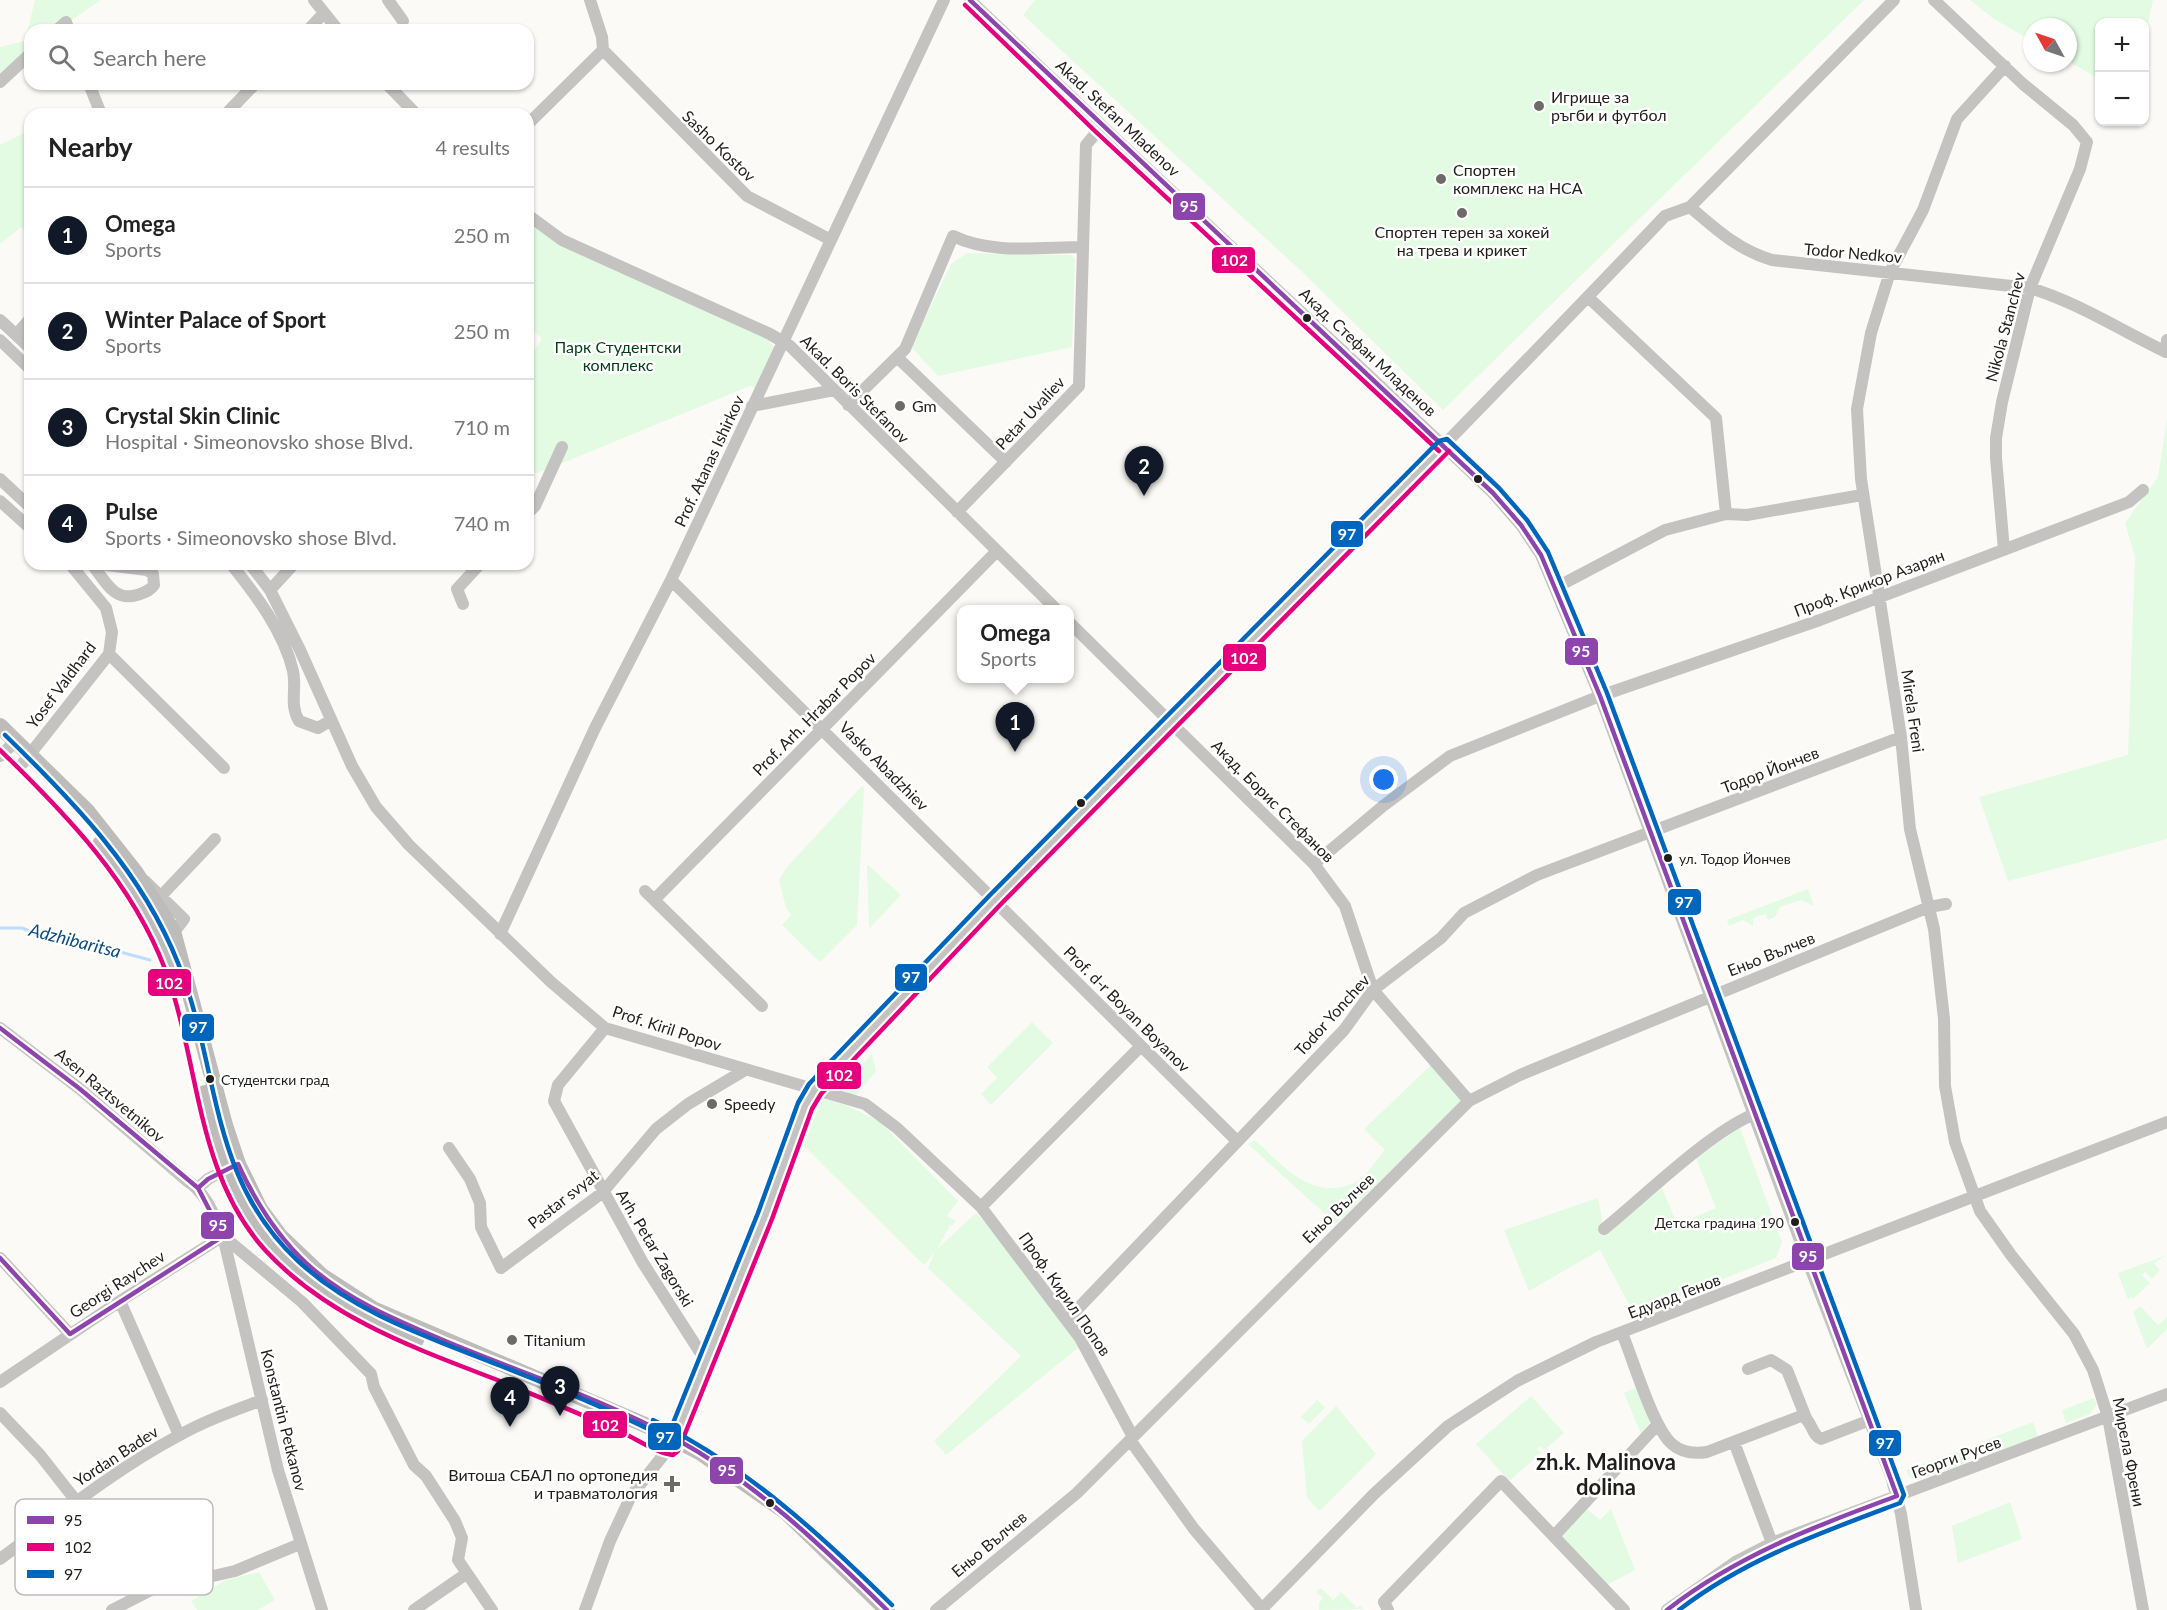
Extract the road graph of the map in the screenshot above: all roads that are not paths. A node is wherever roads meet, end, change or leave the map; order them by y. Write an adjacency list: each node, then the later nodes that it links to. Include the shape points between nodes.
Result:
1 (314, 0): 8 (street)
2 (388, 0): 9 (street)
3 (590, 0): 12 (street)
4 (944, 0): 26 (street, Prof. Atanas Ishirkov)
5 (970, 0): 23 (street, Akad. Stefan Mladenov)
6 (1894, 0): 24 (street)
7 (1934, 0): 14 (street)
8 (323, 14): 10 (street); 11 (street)
9 (403, 21)
10 (314, 24)
11 (332, 24)
12 (603, 50): 22 (street); 26 (street, Sasho Kostov, via 747,196)
13 (24, 60): 15 (street)
14 (2005, 66): 28 (street, via 1957,119 1923,210); 29 (street, Nikola Stanchev, via 2087,142 2080,169)
15 (0, 82)
16 (91, 90): 19 (street)
17 (249, 90): 20 (street)
18 (393, 90): 21 (street)
19 (99, 108)
20 (232, 108)
21 (410, 108)
22 (534, 118)
23 (1101, 127): 27 (street, Petar Uvaliev, via 1086,145); 43 (street, Akad. Stefan Mladenov)
24 (1690, 207): 28 (street, Todor Nedkov, via 1734,244 1760,257); 30 (street, via 1665,216)
25 (534, 219): 35 (street, Akad. Boris Stefanov, via 562,240)
26 (831, 240): 35 (street, Prof. Atanas Ishirkov)
27 (1083, 246): 38 (street, via 1008,248 966,242 954,236); 45 (street, Petar Uvaliev, via 1079,386)
28 (1890, 272): 29 (street, Todor Nedkov); 48 (street, via 1871,333 1857,409)
29 (2030, 288): 37 (street, Todor Nedkov); 55 (street, Nikola Stanchev, via 1996,438)
30 (1588, 297): 43 (street); 53 (street, via 1716,418)
31 (0, 320): 33 (street)
32 (24, 325): 33 (street)
33 (16, 334): 36 (street)
34 (0, 340): 39 (street)
35 (783, 341): 40 (street, Akad. Boris Stefanov); 42 (street, Prof. Atanas Ishirkov)
36 (24, 342)
37 (2166, 346)
38 (898, 358): 41 (street); 45 (street)
39 (24, 363)
40 (834, 390): 41 (street, Akad. Boris Stefanov); 42 (street)
41 (848, 405): 52 (street, Akad. Boris Stefanov)
42 (752, 406): 64 (street, Prof. Atanas Ishirkov)
43 (1444, 446): 65 (street, Akad. Stefan Mladenov, via 1521,525 1541,555); 74 (street)
44 (562, 447): 49 (street)
45 (1006, 462): 52 (street, Petar Uvaliev)
46 (0, 479): 51 (street)
47 (2143, 490): 55 (street, Проф. Крикор Азарян, via 2129,502)
48 (1862, 495): 53 (street, via 1747,515); 67 (street)
49 (534, 499)
50 (0, 501): 54 (street)
51 (24, 501)
52 (957, 512): 56 (street, Akad. Boris Stefanov)
53 (1726, 514): 65 (street, via 1665,530)
54 (24, 523)
55 (2004, 550): 67 (street, Проф. Крикор Азарян)
56 (997, 551): 69 (street, Akad. Boris Stefanov); 76 (street, Prof. Arh. Hrabar Popov)
57 (75, 570): 71 (street, Yosef Valdhard, via 106,609 112,632)
58 (98, 570): 59 (street, via 113,592 127,598 149,591 154,585 155,578 150,572)
59 (140, 570)
60 (235, 570): 73 (street, via 271,620 288,655 294,674 293,704 299,720 318,728)
61 (254, 570): 66 (street, Prof. Kiril Popov)
62 (288, 570): 66 (street)
63 (474, 570): 68 (street, via 457,589)
64 (671, 580): 76 (street, Vasko Abadzhiev); 90 (street, Prof. Atanas Ishirkov, via 595,728)
65 (1555, 588): 72 (street, Akad. Stefan Mladenov)
66 (270, 590): 73 (street, Prof. Kiril Popov)
67 (1879, 598): 72 (street, Проф. Крикор Азарян); 77 (street, Mirela Freni)
68 (463, 604)
69 (1053, 605)
70 (1074, 627): 74 (street)
71 (109, 654): 79 (street, Yosef Valdhard); 80 (street)
72 (1600, 696): 81 (street, Akad. Stefan Mladenov); 83 (street, Проф. Крикор Азарян, via 1449,756)
73 (330, 721): 90 (street, Prof. Kiril Popov, via 376,807)
74 (1171, 721): 83 (street, Акад. Борис Стефанов); 86 (street)
75 (0, 726): 78 (main road)
76 (823, 728): 86 (street, Vasko Abadzhiev); 93 (street, Prof. Arh. Hrabar Popov, via 650,896)
77 (1901, 737): 81 (street, Тодор Йончев); 88 (street, Mirela Freni, via 1910,829)
78 (6, 746): 79 (main road)
79 (27, 758): 84 (main road, via 87,811); 89 (main road, via 102,845)
80 (224, 768)
81 (1651, 834): 91 (street, Todor Yonchev, via 1538,875 1464,913 1441,938); 92 (street, Akad. Stefan Mladenov)
82 (214, 839): 85 (street)
83 (1314, 864): 91 (street, Акад. Борис Стефанов, via 1345,906)
84 (136, 873): 85 (street); 89 (main road)
85 (162, 895): 89 (street, via 184,920)
86 (995, 900): 96 (street, Prof. d-r Boyan Boyanov); 98 (street)
87 (1946, 904): 88 (street, Еньо Вълчев)
88 (1929, 908): 92 (street, Еньо Вълчев); 107 (street, Мирела Френи, via 1944,1019 1945,1086 1950,1118)
89 (166, 933): 104 (main road, via 217,1147)
90 (500, 934): 95 (street, Prof. Kiril Popov)
91 (1373, 990): 99 (street, Акад. Борис Стефанов); 102 (street, Todor Yonchev, via 1344,1030)
92 (1710, 996): 99 (street, Еньо Вълчев, via 1520,1074); 100 (street, Akad. Stefan Mladenov)
93 (762, 1006)
94 (0, 1028): 105 (street, Asen Raztsvetnikov)
95 (605, 1028): 97 (street, Prof. Kiril Popov); 106 (street, Arh. Petar Zagorski, via 554,1092 558,1110)
96 (1142, 1046): 102 (street, Prof. d-r Boyan Boyanov); 108 (street)
97 (745, 1070): 98 (street, Prof. Kiril Popov); 106 (street, Pastar svyat, via 687,1104 656,1128)
98 (815, 1089): 108 (street, Prof. Kiril Popov, via 865,1104 897,1128); 117 (street, via 805,1106)
99 (1469, 1101): 128 (street, Еньо Вълчев)
100 (1754, 1114): 109 (street, via 1695,1153); 112 (street, Akad. Stefan Mladenov)
101 (2167, 1122): 107 (street, Едуард Генов)
102 (1236, 1140): 114 (street, Todor Yonchev)
103 (449, 1148): 106 (street, Pastar svyat, via 470,1179 480,1203 481,1227 501,1268)
104 (232, 1166): 105 (street); 130 (main road, via 249,1216 271,1245 312,1283 350,1310 390,1330)
105 (198, 1188): 110 (street, Asen Raztsvetnikov)
106 (602, 1193): 117 (street, Arh. Petar Zagorski)
107 (1974, 1198): 112 (street, Едуард Генов); 123 (street, Мирела Френи, via 2011,1255 2074,1334 2093,1370)
108 (981, 1207): 114 (street, Проф. Кирил Попов)
109 (1604, 1229)
110 (223, 1236): 113 (street, Georgi Raychev); 121 (street, Konstantin Petkanov); 139 (street, via 302,1302 371,1374 414,1465 426,1476 455,1521 462,1538 458,1560)
111 (0, 1258): 116 (street)
112 (1808, 1262): 115 (street, Едуард Генов); 125 (street, Akad. Stefan Mladenov)
113 (120, 1301): 116 (street, Georgi Raychev); 127 (street)
114 (1067, 1320): 128 (street, Проф. Кирил Попов, via 1089,1351)
115 (1622, 1333): 126 (street); 143 (street, Едуард Генов, via 1572,1352 1448,1426 1374,1494)
116 (70, 1334): 119 (street, Georgi Raychev)
117 (707, 1363): 130 (street)
118 (1748, 1369): 124 (street, via 1771,1360 1787,1370)
119 (0, 1382)
120 (2167, 1394): 123 (street, Георги Русев)
121 (262, 1400): 127 (street, Yordan Badev); 136 (street, Konstantin Petkanov)
122 (0, 1413): 132 (street, via 40,1455)
123 (2108, 1417): 131 (street, Георги Русев); 142 (street, Мирела Френи)
124 (1806, 1418): 125 (street, via 1821,1439); 129 (street, via 1801,1416)
125 (1870, 1420): 131 (street, Akad. Stefan Mladenov)
126 (1658, 1424): 129 (street, via 1674,1446 1696,1454); 134 (street)
127 (179, 1435): 133 (street, Yordan Badev)
128 (1132, 1438): 143 (street, via 1194,1529); 151 (street, Еньо Вълчев, via 1077,1493)
129 (1734, 1442): 135 (street)
130 (674, 1444): 148 (street, via 631,1496); 149 (main road, via 777,1519); 150 (main road, via 724,1469 786,1512)
131 (1897, 1497): 135 (street, Георги Русев); 155 (street, Akad. Stefan Mladenov)
132 (74, 1499)
133 (80, 1499)
134 (1554, 1536): 152 (street, via 1501,1481 1384,1602); 153 (street)
135 (1772, 1543): 154 (street, Георги Русев, via 1737,1561)
136 (300, 1544): 140 (street); 145 (street, Konstantin Petkanov)
137 (15, 1548): 138 (street, Yordan Badev)
138 (0, 1559)
139 (466, 1574): 146 (street); 147 (street)
140 (213, 1576)
141 (142, 1595): 144 (street)
142 (2143, 1608)
143 (1262, 1609)
144 (112, 1610)
145 (322, 1610)
146 (414, 1610)
147 (492, 1610)
148 (585, 1610)
149 (874, 1610)
150 (887, 1610)
151 (936, 1610)
152 (1388, 1610)
153 (1624, 1610)
154 (1667, 1610)
155 (1916, 1610)

